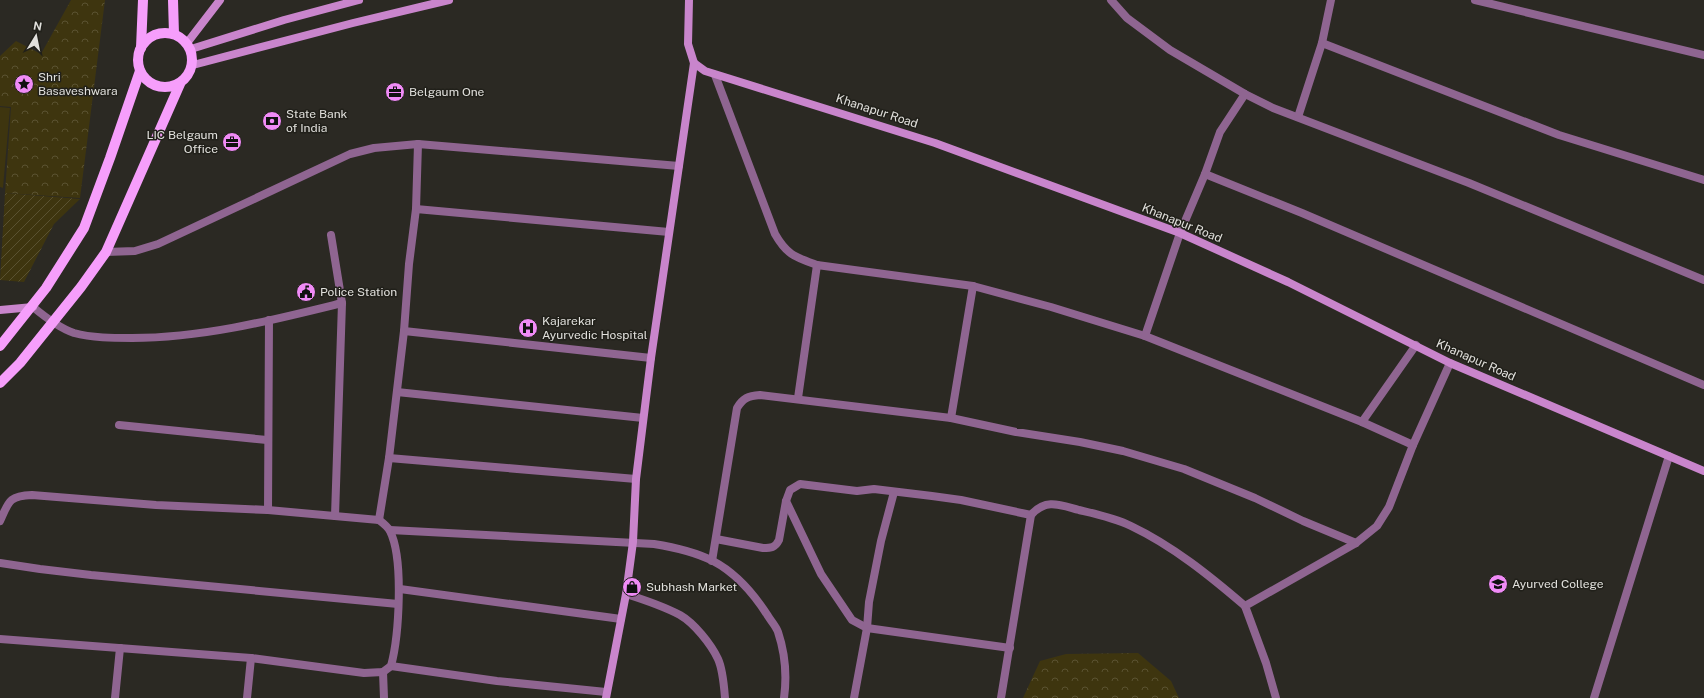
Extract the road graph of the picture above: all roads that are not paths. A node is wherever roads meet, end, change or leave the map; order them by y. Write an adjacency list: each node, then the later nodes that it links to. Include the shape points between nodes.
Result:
1 (143, 0): 13 (main road)
2 (173, 0): 10 (main road)
3 (220, 0): 12 (main road)
4 (359, 0): 12 (main road)
5 (449, 0): 16 (main road)
6 (689, 0): 15 (main road, via 688,44)
7 (1111, 0): 20 (street, via 1144,32)
8 (1331, 0): 11 (street)
9 (1475, 0): 14 (street)
10 (174, 34): 12 (main road); 13 (main road, via 166,32 151,36)
11 (1322, 43): 21 (street); 25 (street, via 1559,135)
12 (189, 46): 16 (main road)
13 (141, 48): 17 (main road, via 138,55)
14 (1704, 55)
15 (694, 63): 18 (main road, Khanapur Road); 23 (main road)
16 (193, 65): 19 (main road)
17 (140, 71): 19 (main road, via 149,83 157,86 165,88); 35 (main road, via 84,228)
18 (715, 75): 28 (main road, Khanapur Road, via 935,142); 31 (street, via 775,234 783,247 793,256)
19 (180, 84): 30 (main road)
20 (1245, 94): 21 (street); 24 (street, via 1220,132)
21 (1298, 117): 32 (street, via 1469,183)
22 (418, 144): 23 (street); 26 (street); 30 (street, via 374,148 350,154 158,244 135,251)
23 (679, 166): 27 (main road)
24 (1205, 174): 28 (street); 46 (street)
25 (1704, 180)
26 (416, 209): 27 (street); 39 (street)
27 (669, 232): 43 (main road)
28 (1180, 233): 40 (street); 41 (main road, Khanapur Road, via 1288,282)
29 (331, 235): 34 (street)
30 (106, 252): 38 (main road)
31 (817, 265): 33 (street); 48 (street)
32 (1704, 280)
33 (973, 286): 40 (street); 50 (street)
34 (342, 303): 37 (street); 63 (street)
35 (32, 307): 36 (main road); 38 (street); 42 (main road)
36 (0, 310)
37 (269, 320): 38 (street, via 234,328 162,338 95,337 73,332); 53 (street, via 270,390)
38 (52, 322): 45 (main road, via 20,363)
39 (404, 331): 43 (street); 47 (street)
40 (1145, 336): 51 (street)
41 (1416, 345): 44 (main road, Khanapur Road); 51 (street)
42 (0, 346)
43 (651, 358): 49 (main road)
44 (1450, 363): 54 (street); 55 (main road, Khanapur Road)
45 (0, 383)
46 (1704, 385)
47 (397, 392): 49 (street); 56 (street)
48 (798, 398): 50 (street); 67 (street, via 750,396 742,400 737,408)
49 (644, 418): 58 (main road)
50 (951, 418): 69 (street, via 1080,442 1155,460 1184,469)
51 (1362, 422): 54 (street)
52 (119, 425): 53 (street)
53 (267, 440): 61 (street)
54 (1413, 445): 69 (street, via 1389,507 1377,526)
55 (1669, 456): 57 (main road, Khanapur Road); 94 (street)
56 (389, 458): 58 (street); 64 (street)
57 (1704, 470)
58 (636, 478): 68 (main road)
59 (894, 492): 60 (street, via 874,489 857,491 800,484 790,490); 62 (street, via 961,500); 77 (street, via 878,556)
60 (786, 502): 67 (street, via 776,546 763,548); 77 (street, via 821,574 852,620)
61 (268, 510): 63 (street); 65 (street, via 156,505 32,495 19,496 8,502)
62 (1031, 515): 75 (street, via 1037,508 1046,504 1056,504 1130,525 1170,548); 80 (street)
63 (335, 516): 64 (street)
64 (379, 520): 66 (street)
65 (0, 521)
66 (390, 530): 68 (street); 72 (street)
67 (716, 539): 70 (street)
68 (633, 542): 70 (street, via 672,547); 73 (main road)
69 (1356, 542): 75 (street)
70 (712, 560): 90 (street, via 733,574 758,600 778,631 786,666)
71 (0, 563): 74 (street, via 40,570)
72 (400, 589): 74 (street); 76 (street)
73 (626, 594): 76 (main road); 88 (street, via 682,616 702,635 718,659)
74 (398, 604): 82 (street, via 395,653)
75 (1245, 606): 93 (street)
76 (621, 619): 84 (main road)
77 (867, 628): 80 (street); 91 (street)
78 (0, 640): 79 (street)
79 (120, 648): 81 (street); 85 (street)
80 (1010, 648): 92 (street)
81 (251, 658): 83 (street, via 364,673); 86 (street)
82 (391, 666): 83 (street); 84 (street)
83 (383, 672): 87 (street)
84 (606, 695)
85 (115, 698)
86 (247, 698)
87 (384, 698)
88 (725, 698): 89 (street)
89 (730, 698)
90 (784, 698)
91 (854, 698)
92 (1000, 698)
93 (1276, 698)
94 (1594, 698)

